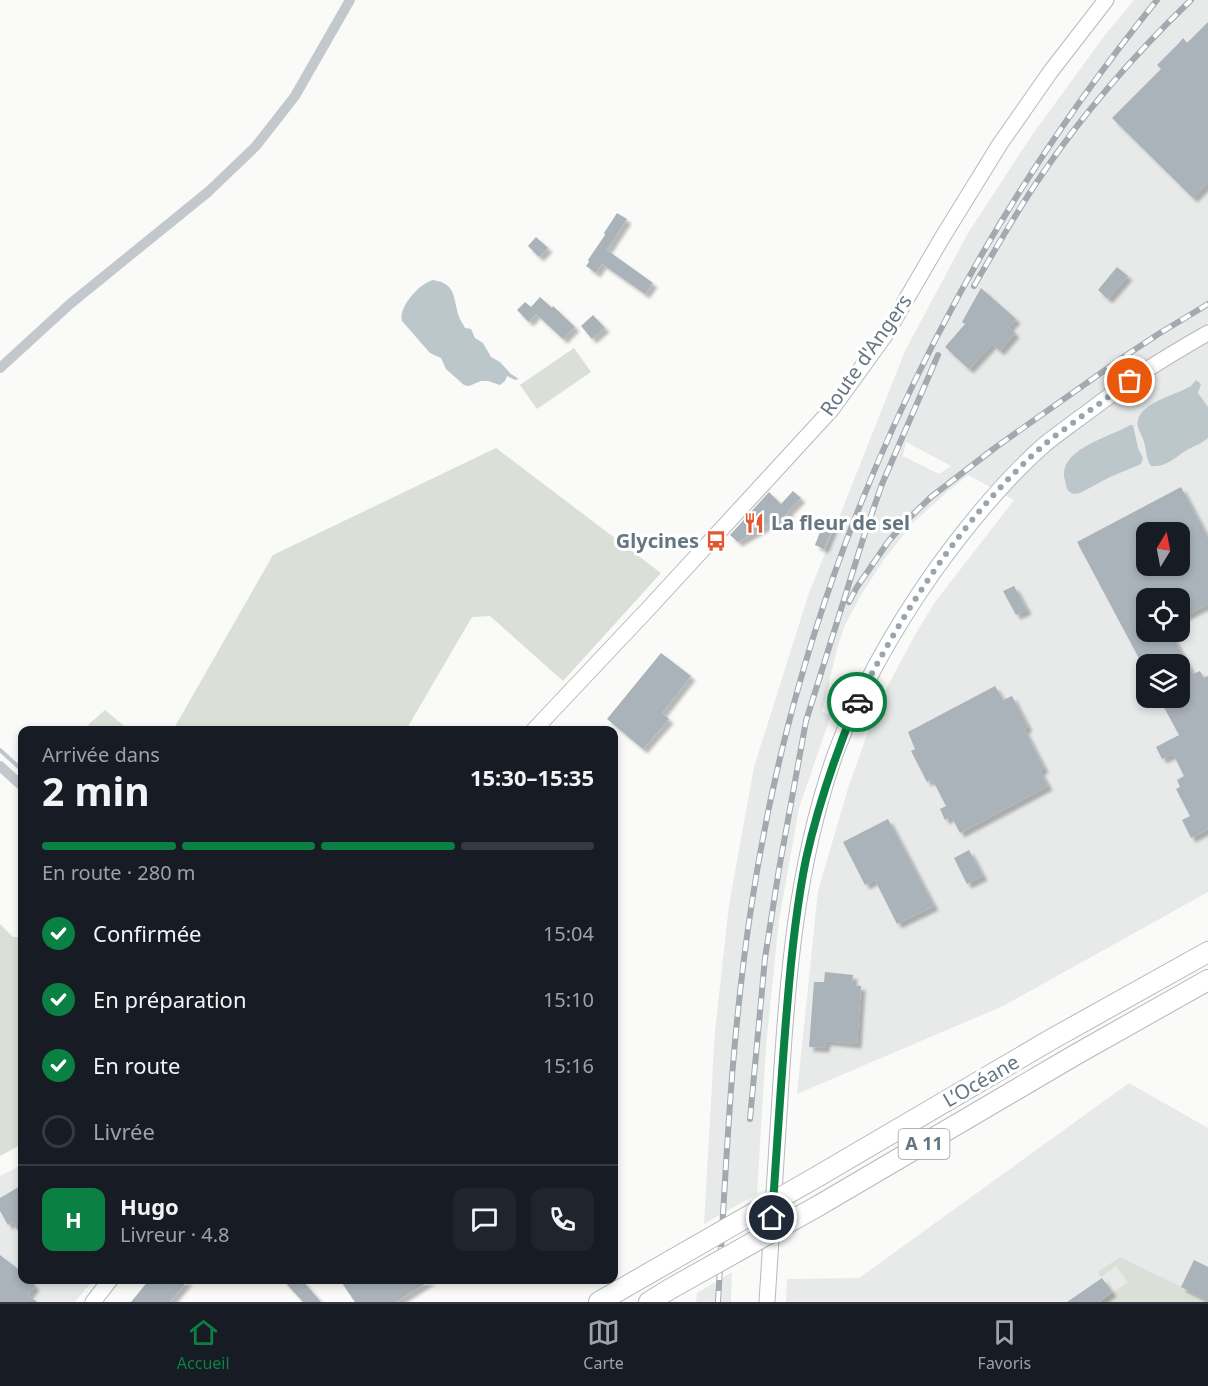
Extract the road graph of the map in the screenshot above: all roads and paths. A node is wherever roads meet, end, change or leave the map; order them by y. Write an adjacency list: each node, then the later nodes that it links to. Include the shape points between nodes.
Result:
1 (350, 0): 4 (street, via 295,96 256,146 208,192 69,304)
2 (1106, 0): 5 (street, Route d'Angers, via 1000,144 886,334 831,410)
3 (1208, 333): 14 (street, via 1118,389 1046,443 1015,473 959,537 922,589 856,703 821,799 798,906 784,1040)
4 (0, 368)
5 (538, 726)
6 (0, 766): 7 (street)
7 (18, 782)
8 (1208, 952): 12 (highway, L’Océane / A 11, bridge)
9 (1208, 980): 13 (highway, L’Océane / A 11, bridge)
10 (107, 1284): 11 (street)
11 (93, 1302)
12 (599, 1302)
13 (649, 1302)
14 (767, 1302)

